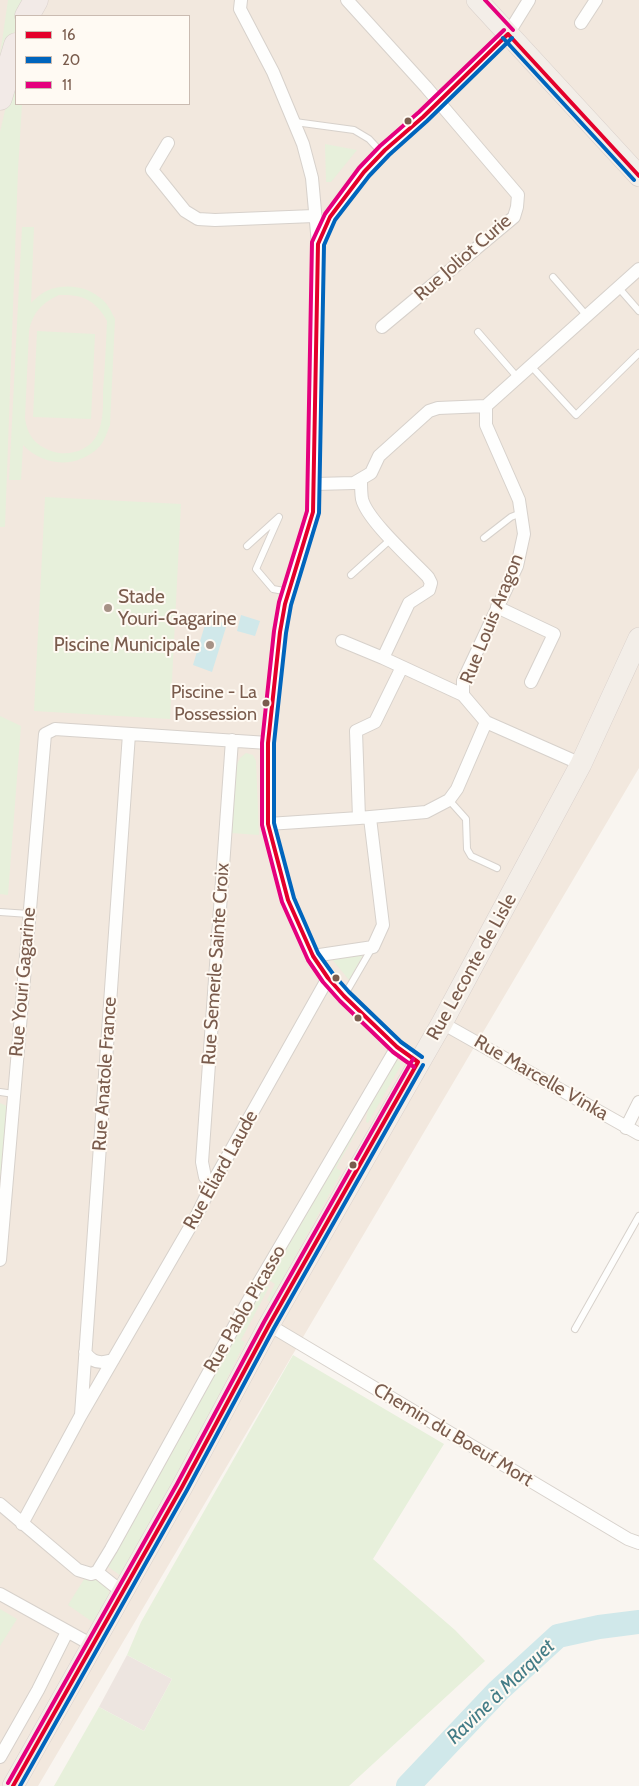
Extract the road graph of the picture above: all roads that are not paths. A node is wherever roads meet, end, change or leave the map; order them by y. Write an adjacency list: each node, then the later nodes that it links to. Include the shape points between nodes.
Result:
1 (36, 0): 7 (highway)
2 (347, 0): 12 (street, Rue Joliot Curie)
3 (477, 0): 9 (main road)
4 (528, 0): 9 (street)
5 (596, 0): 8 (street)
6 (240, 4): 13 (street)
7 (28, 15)
8 (581, 23)
9 (508, 34): 12 (street); 16 (main road)
10 (15, 48): 11 (highway)
11 (0, 98)
12 (439, 102): 15 (street); 24 (street, Rue Joliot Curie, via 518,196 518,207 514,217)
13 (295, 122): 15 (lane, via 354,130); 17 (street, via 312,178)
14 (168, 142): 17 (street, via 152,170 185,211 198,219)
15 (382, 153): 18 (street, via 330,218)
16 (639, 176)
17 (314, 216): 18 (street)
18 (318, 244): 31 (street)
19 (639, 269): 21 (street)
20 (553, 277): 23 (lane)
21 (618, 287): 22 (lane); 23 (street)
22 (639, 311)
23 (587, 316): 27 (street)
24 (382, 327)
25 (478, 332): 28 (lane)
26 (639, 353): 27 (lane, via 576,415)
27 (531, 366): 28 (street)
28 (518, 378): 29 (street)
29 (486, 406): 30 (street, via 430,411 379,456 371,473); 32 (street, Rue Louis Aragon, via 486,425 519,500)
30 (361, 479): 31 (street, via 354,483); 34 (street, via 362,500)
31 (315, 484): 37 (street, via 313,512)
32 (521, 513): 33 (lane); 38 (street, Rue Louis Aragon, via 524,534 517,566)
33 (484, 538)
34 (391, 539): 36 (lane); 41 (street, via 431,584 429,590 410,603)
35 (247, 546): 37 (lane, via 279,517 256,569 273,588)
36 (351, 575)
37 (289, 592): 48 (street, via 280,632)
38 (497, 607): 43 (street, via 554,634); 44 (street, Rue Louis Aragon, via 463,681)
39 (342, 641): 41 (street)
40 (636, 651): 49 (main road, Rue Leconte de Lisle)
41 (384, 658): 42 (street)
42 (402, 667): 44 (street); 51 (street, via 375,722 356,731)
43 (531, 682)
44 (463, 695): 45 (street, Rue Louis Aragon)
45 (486, 722): 49 (street, Rue Louis Aragon); 50 (street, via 457,789)
46 (129, 734): 47 (street); 55 (street, Rue Youri Gagarine, via 55,729 45,734); 74 (street, Rue Anatole France)
47 (232, 740): 48 (street); 69 (street, Rue Semerle Sainte Croix, via 202,1162 205,1176)
48 (268, 743): 52 (street)
49 (582, 764): 60 (main road, Rue Leconte de Lisle)
50 (449, 800): 51 (street, via 426,812); 53 (lane, via 466,819 471,856)
51 (365, 818): 52 (street); 56 (street, via 383,926)
52 (268, 824): 57 (street, via 288,900)
53 (497, 868)
54 (0, 912): 55 (lane)
55 (29, 914): 64 (street, Rue Youri Gagarine)
56 (373, 947): 57 (street); 59 (lane)
57 (313, 956): 58 (street)
58 (328, 978): 59 (street); 69 (street, Rue Éliard Laude)
59 (344, 996): 61 (street)
60 (442, 1023): 62 (main road, Rue Leconte de Lisle); 66 (street, Rue Marcelle Vinka)
61 (397, 1047): 62 (street); 80 (street, Rue Pablo Picasso)
62 (418, 1062): 72 (main road, Rue Leconte de Lisle)
63 (0, 1092): 64 (lane)
64 (14, 1094): 68 (street, Rue Youri Gagarine)
65 (639, 1102): 66 (street)
66 (626, 1128): 67 (street, Rue Marcelle Vinka)
67 (639, 1134)
68 (3, 1183): 71 (street, Rue Youri Gagarine)
69 (212, 1184): 75 (street, Rue Éliard Laude)
70 (639, 1216): 73 (lane)
71 (0, 1260)
72 (269, 1325): 79 (street, Chemin du Boeuf Mort); 81 (main road, Rue Leconte de Lisle)
73 (575, 1329)
74 (86, 1352): 75 (street, via 98,1362); 76 (street, Rue Anatole France)
75 (113, 1360): 76 (street, Rue Éliard Laude)
76 (81, 1415): 78 (street, Rue Éliard Laude)
77 (0, 1504): 78 (street)
78 (22, 1524): 80 (street, via 78,1570 91,1574)
79 (639, 1543)
80 (97, 1572): 81 (street)
81 (122, 1592): 84 (main road, Rue Leconte de Lisle)
82 (0, 1594): 83 (street)
83 (67, 1632): 84 (street); 85 (street)
84 (94, 1646): 86 (main road, Rue Leconte de Lisle)
85 (0, 1757)
86 (13, 1786)

